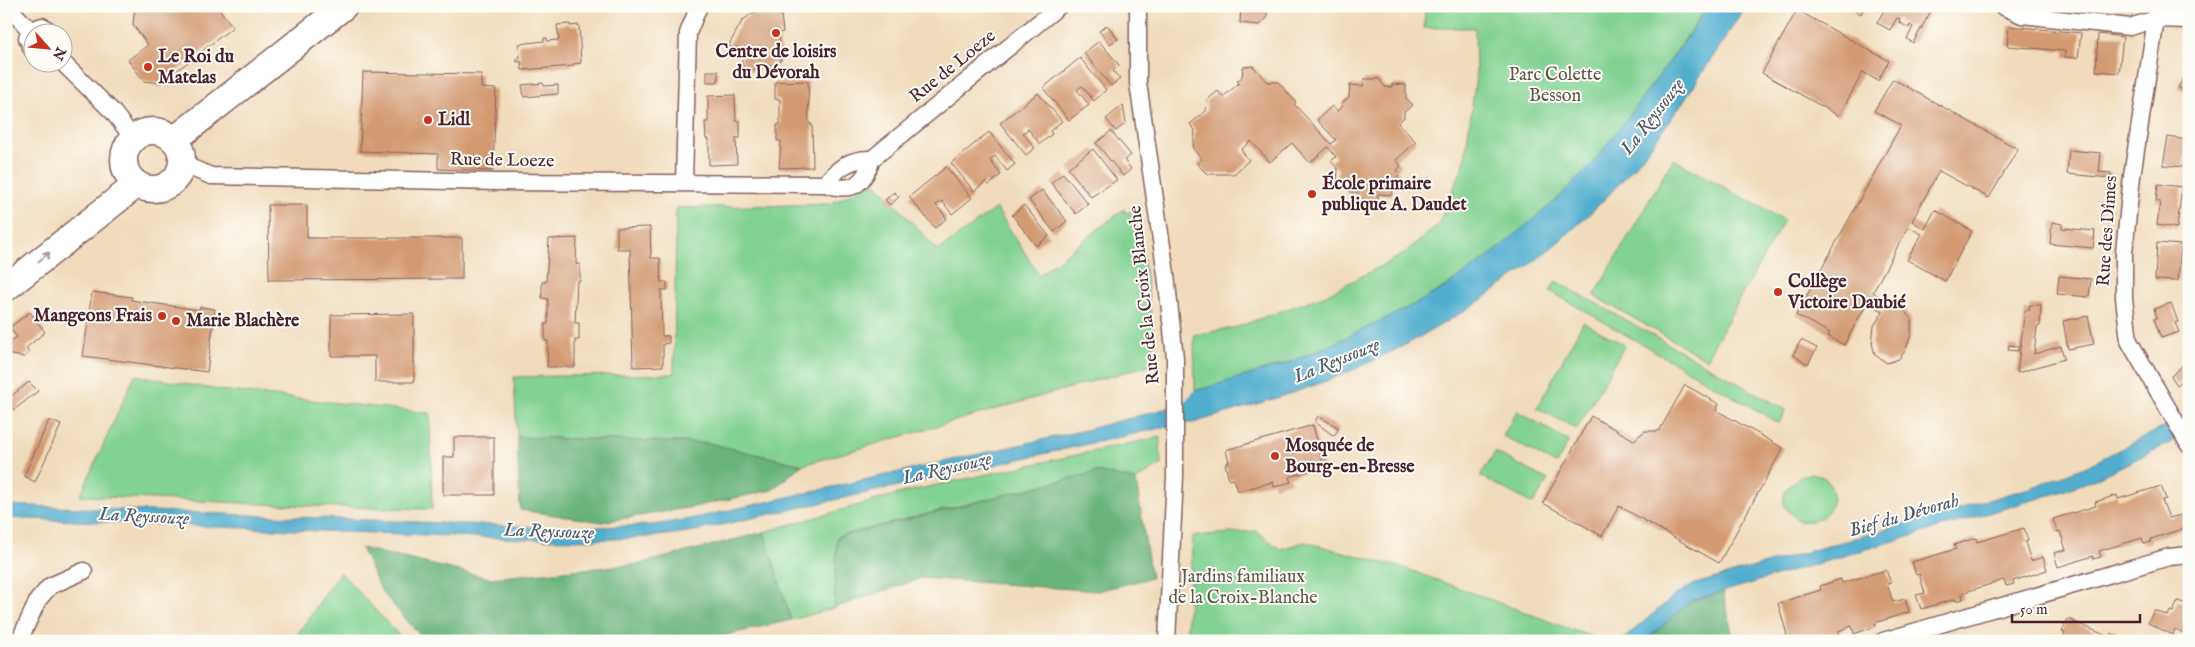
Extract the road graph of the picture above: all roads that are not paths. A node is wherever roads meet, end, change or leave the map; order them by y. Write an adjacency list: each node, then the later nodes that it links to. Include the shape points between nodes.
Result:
1 (7, 6): 9 (street)
2 (344, 6): 12 (main road)
3 (699, 6): 16 (street, via 688,33)
4 (1059, 6): 13 (street, Rue de Loeze)
5 (1138, 6): 25 (street, Rue de la Croix Blanche, via 1138,83 1175,358 1175,476)
6 (2002, 6): 7 (street, via 2022,15 2130,26)
7 (2157, 13): 8 (street); 20 (street, Rue des Dîmes, via 2132,176 2124,252 2124,298 2129,341)
8 (2189, 20)
9 (22, 22)
10 (72, 72): 11 (street, via 112,112)
11 (132, 138): 12 (main road, via 158,131); 15 (main road, via 124,153)
12 (174, 140): 14 (main road, via 179,147)
13 (872, 159): 17 (street, via 851,161); 17 (street, Rue de Loeze, via 867,174 849,188)
14 (182, 164): 15 (main road, via 173,182 155,190 145,189); 16 (street, Rue de Loeze, via 211,176)
15 (130, 177): 18 (main road); 19 (main road, one-way to 15)
16 (684, 182): 17 (street, Rue de Loeze)
17 (824, 184)
18 (6, 266)
19 (6, 288)
20 (2188, 444)
21 (2189, 555): 23 (street, via 2169,557)
22 (84, 571): 24 (street, via 50,586 38,600)
23 (1912, 632): 26 (street); 27 (street)
24 (19, 641)
25 (1167, 641)
26 (1883, 641)
27 (1932, 641)

